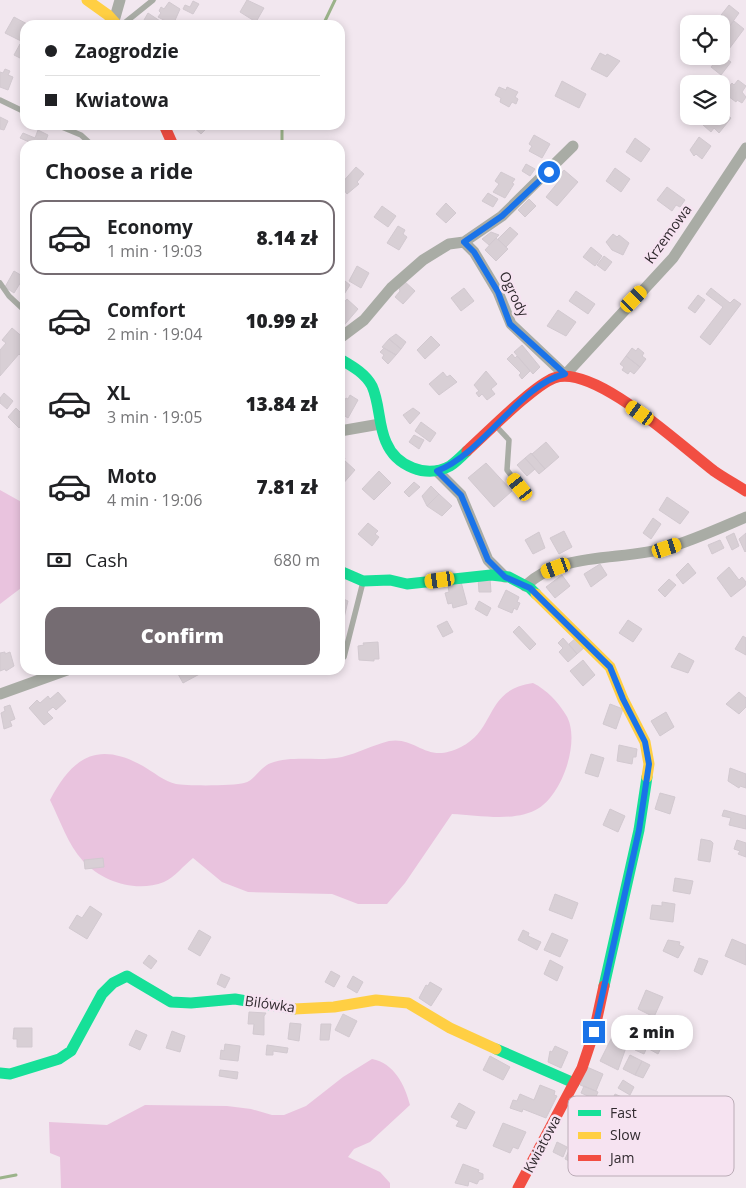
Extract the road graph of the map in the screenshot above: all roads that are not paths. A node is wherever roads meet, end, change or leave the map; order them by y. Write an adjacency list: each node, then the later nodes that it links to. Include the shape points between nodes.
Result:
1 (87, 0): 4 (street)
2 (120, 0): 5 (street)
3 (152, 0): 6 (lane)
4 (113, 20)
5 (118, 20)
6 (124, 20)
7 (0, 100): 8 (lane)
8 (20, 110)
9 (75, 130): 10 (lane)
10 (86, 140)
11 (573, 146): 13 (street, via 502,216)
12 (746, 148): 18 (street, Krzemowa, via 673,258)
13 (464, 242): 16 (street, via 449,244 422,260 391,288 364,320); 18 (street, Ogrody, via 474,252 498,292 510,324)
14 (0, 284): 15 (lane)
15 (20, 306)
16 (345, 334)
17 (345, 362): 19 (street, via 366,377 374,393)
18 (565, 374): 20 (street, via 545,383); 24 (street, via 589,380 610,392 655,423 715,472)
19 (380, 424): 21 (street); 22 (street, via 386,444 395,457 418,470)
20 (496, 426): 22 (street, via 459,459); 23 (lane, via 508,440 507,470)
21 (345, 430)
22 (437, 471): 27 (street, via 461,495 488,560)
23 (520, 487)
24 (746, 491)
25 (746, 517): 29 (street, via 667,548 582,560 536,576)
26 (345, 573): 28 (street)
27 (505, 577): 28 (street, Kwiatowa, via 491,574 407,584 390,580); 29 (street, Kwiatowa)
28 (364, 581): 30 (lane)
29 (525, 586): 34 (street, Kwiatowa, via 596,650 610,667 645,742 649,764 615,945 594,1032)
30 (345, 653)
31 (53, 675): 32 (street)
32 (0, 694)
33 (0, 1073): 34 (street, Bilówka, via 10,1074 59,1059 71,1051 102,994 127,976 171,1002 235,999 293,1009 376,1000 408,1003 450,1028)
34 (574, 1083): 35 (street, Kwiatowa)
35 (537, 1154): 36 (street, Kwiatowa); 37 (street)
36 (518, 1188)
37 (525, 1188)

